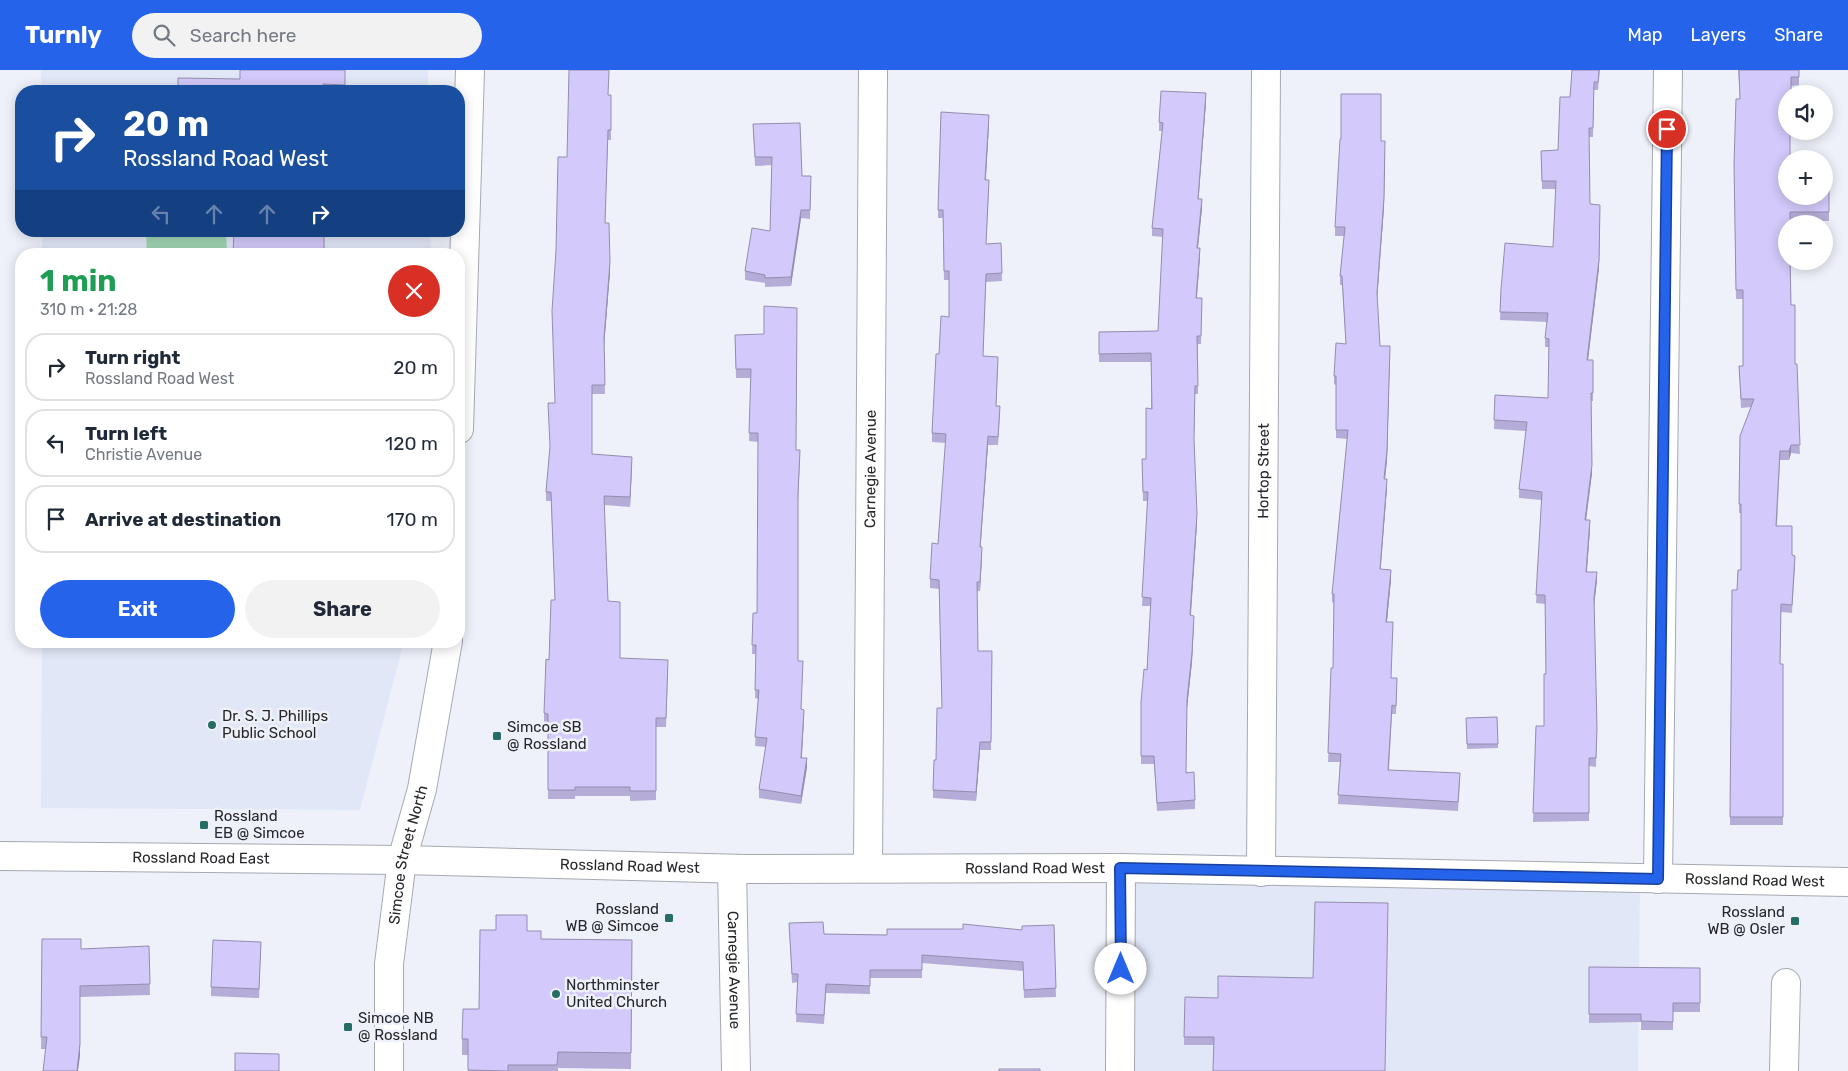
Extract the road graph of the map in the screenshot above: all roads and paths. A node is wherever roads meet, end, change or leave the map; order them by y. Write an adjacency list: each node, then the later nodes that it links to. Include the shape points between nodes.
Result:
1 (470, 70): 5 (street)
2 (874, 70): 10 (street, Carnegie Avenue)
3 (1266, 70): 12 (street, Hortop Street)
4 (1668, 70): 13 (street)
5 (465, 233)
6 (447, 648): 8 (street, Simcoe Street North, via 422,789)
7 (0, 856): 8 (street, Rossland Road East)
8 (402, 860): 9 (street, Rossland Road West); 16 (street, Simcoe Street North, via 389,964)
9 (732, 868): 10 (street, Rossland Road West); 17 (street, Carnegie Avenue)
10 (868, 868): 11 (street, Rossland Road West)
11 (1120, 868): 12 (street, Rossland Road West); 18 (street)
12 (1261, 872): 13 (street, Rossland Road West)
13 (1658, 879): 14 (street, Rossland Road West)
14 (1848, 882)
15 (1786, 983): 19 (street)
16 (389, 1071)
17 (736, 1071)
18 (1120, 1071)
19 (1784, 1071)

